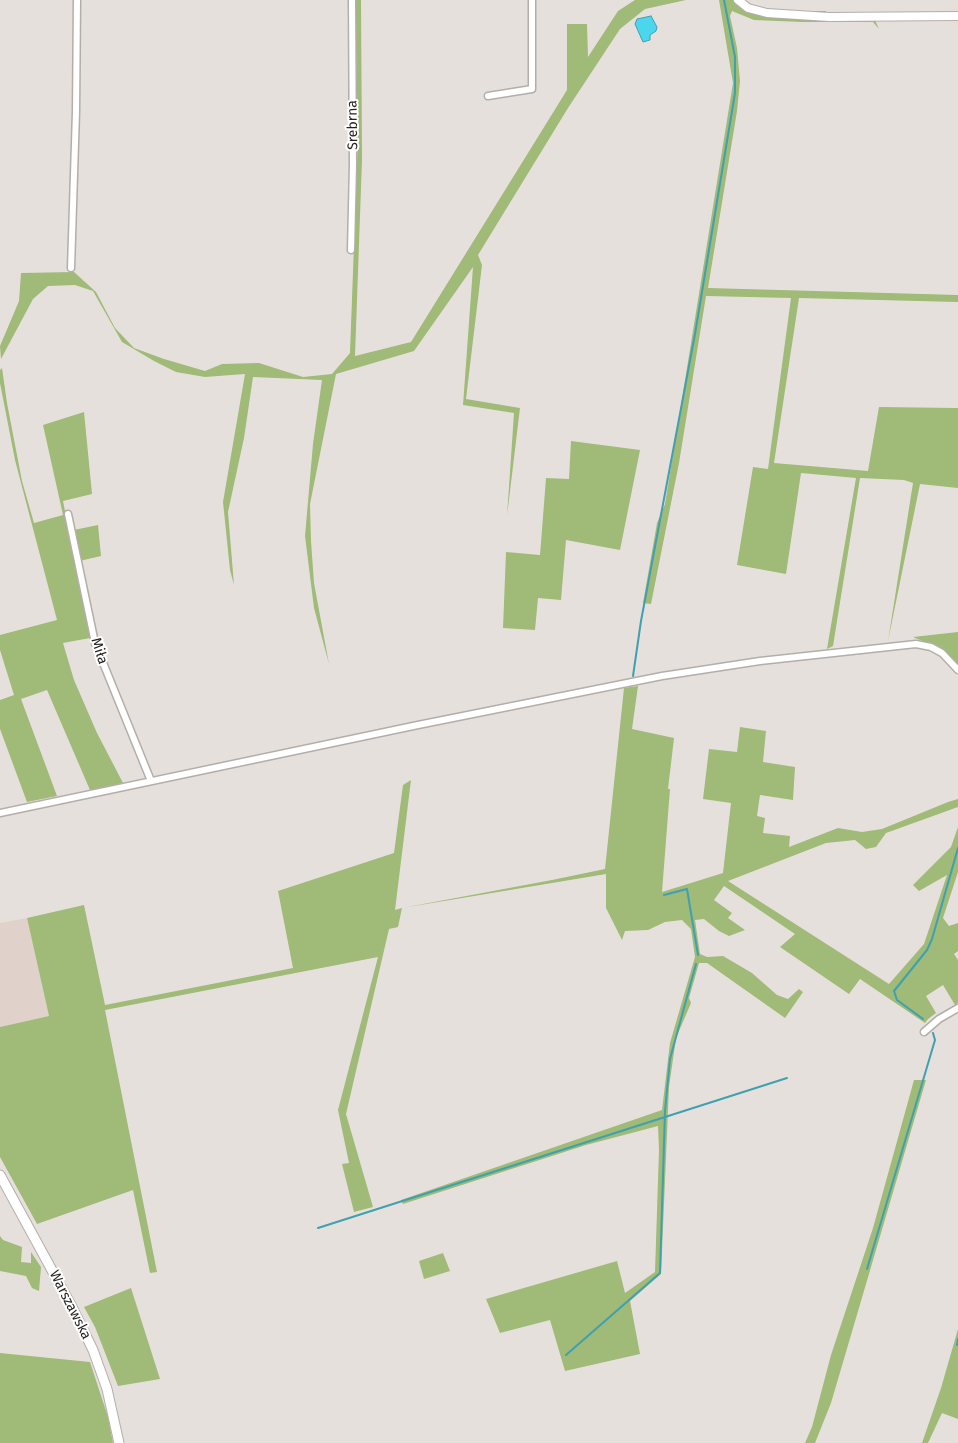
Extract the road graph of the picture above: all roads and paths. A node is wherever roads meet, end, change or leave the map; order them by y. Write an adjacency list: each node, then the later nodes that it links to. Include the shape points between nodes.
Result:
1 (77, 0): 8 (street)
2 (352, 0): 7 (street, Srebrna)
3 (532, 0): 6 (street, via 532,89)
4 (738, 0): 5 (street, via 748,8 767,13 829,17)
5 (958, 16)
6 (488, 96)
7 (351, 250)
8 (71, 268)
9 (68, 514): 11 (street, Miła, via 95,643)
10 (958, 670): 11 (street, via 942,653 916,644 760,661 662,676)
11 (151, 781): 12 (street)
12 (0, 813)
13 (958, 1008): 14 (street)
14 (924, 1032)
15 (0, 1175): 16 (main road, Warszawska, via 93,1350 107,1389)
16 (119, 1443)

